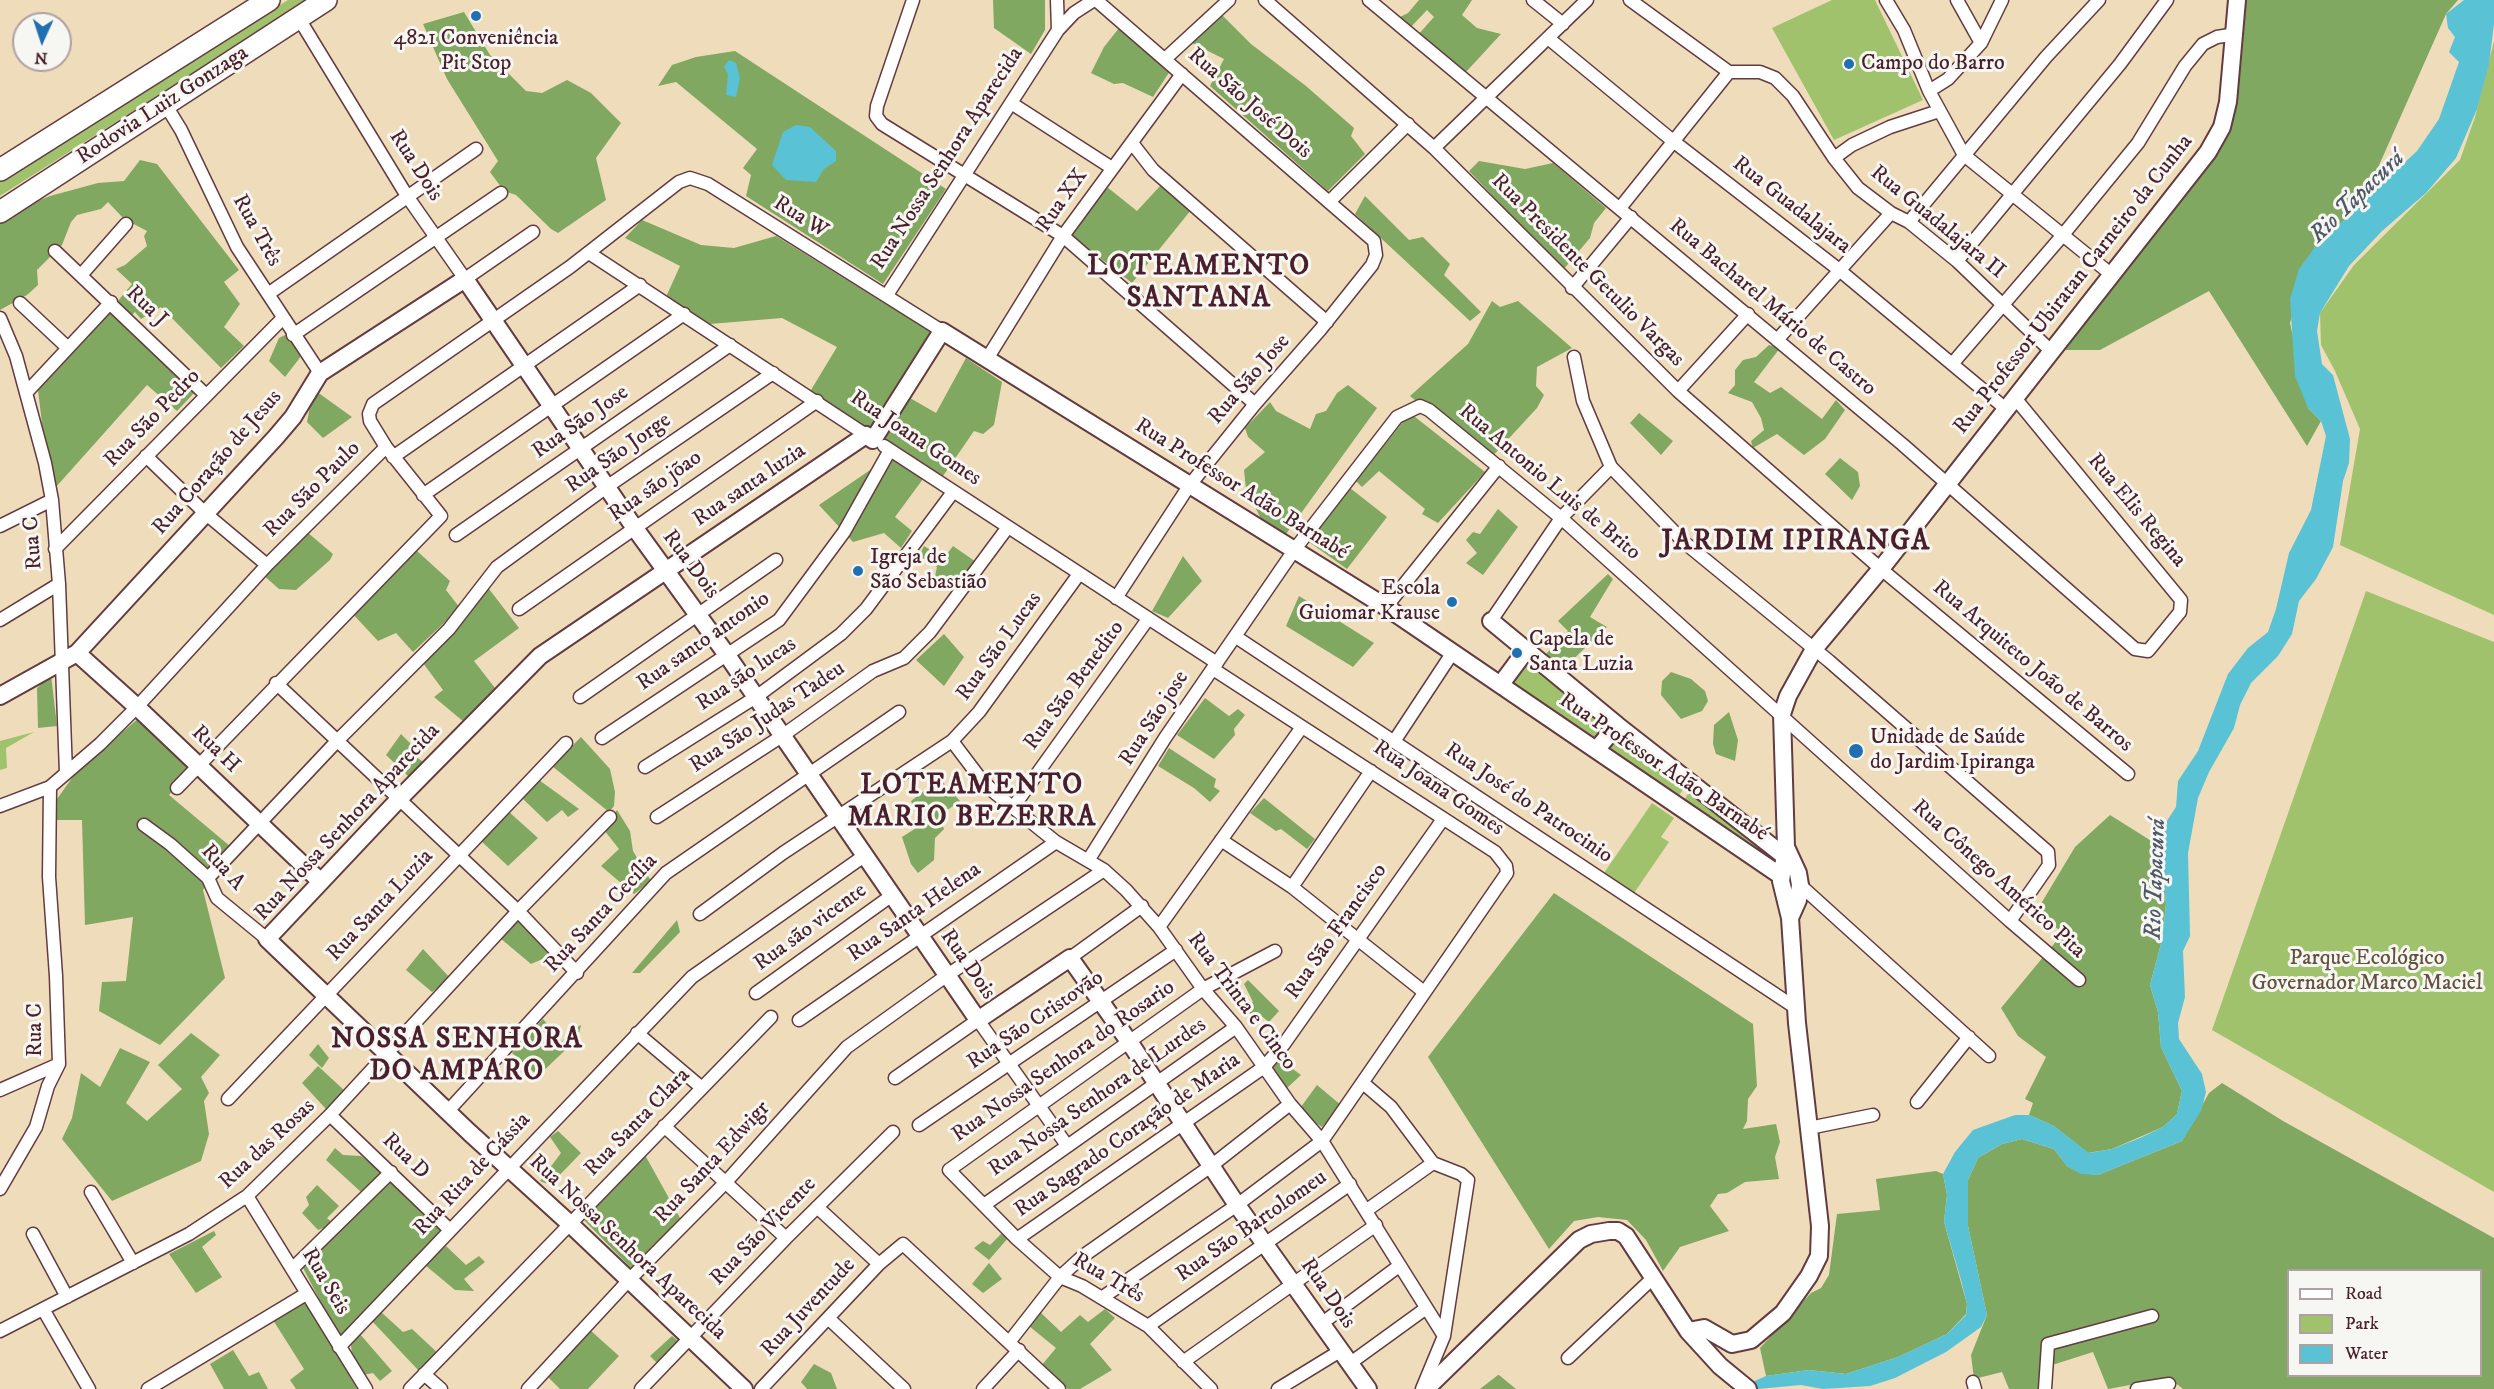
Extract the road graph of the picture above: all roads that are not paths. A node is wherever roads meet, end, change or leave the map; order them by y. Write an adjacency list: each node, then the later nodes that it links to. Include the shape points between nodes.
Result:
1 (269, 0): 40 (highway, Rodovia Luiz Gonzaga)
2 (326, 0): 18 (highway, Rodovia Luiz Gonzaga)
3 (913, 0): 41 (street, via 888,68 876,116 882,124)
4 (1057, 0): 20 (street)
5 (1095, 0): 20 (street, Rua Nossa Senhora Aparecida, via 1074,13); 24 (street, Rua São José Dois)
6 (1229, 0): 24 (street)
7 (1265, 0): 32 (street, Rua Presidente Getulio Vargas)
8 (1369, 0): 28 (street, Rua Bacharel Mário de Castro)
9 (1533, 0): 19 (street)
10 (1587, 0): 19 (street)
11 (1630, 0): 25 (street)
12 (1886, 0): 27 (street, via 1904,30)
13 (1957, 0): 23 (street)
14 (2099, 0): 37 (street)
15 (2167, 0): 45 (street)
16 (2237, 0): 21 (street, Rua Professor Ubiratan Carneiro da Cunha)
17 (2003, 1): 23 (street)
18 (298, 17): 30 (highway, Rodovia Luiz Gonzaga); 44 (street, Rua Dois)
19 (1563, 24): 22 (street)
20 (1058, 30): 29 (street, Rua Nossa Senhora Aparecida)
21 (2236, 34): 55 (street, via 2202,44 2138,143); 63 (street, Rua Professor Ubiratan Carneiro da Cunha, via 2222,127 2208,152)
22 (1548, 38): 28 (street); 33 (street, Rua Guadalajara)
23 (1981, 42): 27 (street, via 1948,79)
24 (1165, 59): 26 (street, Rua São José Dois)
25 (1729, 72): 33 (street); 38 (street, Rua Guadalajara II, via 1760,72 1775,78 1793,96)
26 (1182, 74): 34 (street, Rua XX); 46 (street, Rua São José Dois)
27 (1929, 91): 31 (street)
28 (1484, 98): 35 (street); 47 (street, Rua Bacharel Mário de Castro)
29 (1011, 103): 39 (street); 41 (street, Rua Nossa Senhora Aparecida)
30 (165, 104): 48 (highway, Rodovia Luiz Gonzaga); 67 (street, Rua Três, via 237,247)
31 (1939, 111): 37 (street); 38 (street, via 1890,127)
32 (1408, 124): 35 (street, Rua Presidente Getulio Vargas); 46 (street)
33 (1673, 141): 47 (street); 61 (street, Rua Guadalajara)
34 (1132, 143): 39 (street, Rua XX); 77 (street, via 1153,170)
35 (1434, 148): 66 (street, Rua Presidente Getulio Vargas)
36 (476, 149): 44 (street)
37 (1964, 155): 45 (street); 51 (street)
38 (1834, 158): 49 (street, Rua Guadalajara II, via 1858,188)
39 (1112, 168): 54 (street, Rua XX)
40 (0, 170)
41 (962, 175): 54 (street); 68 (street, Rua Nossa Senhora Aparecida)
42 (690, 178): 59 (street, Rua São Paulo, via 679,182); 68 (street, Rua W, via 708,184)
43 (501, 193): 56 (street)
44 (407, 196): 56 (street, Rua Dois); 67 (street)
45 (2012, 196): 55 (street); 60 (street)
46 (1329, 202): 57 (street, Rua São José Dois)
47 (1620, 208): 50 (street, Rua Bacharel Mário de Castro)
48 (0, 212)
49 (1891, 213): 51 (street, Rua Guadalajara II); 61 (street)
50 (1631, 217): 66 (street); 73 (street, Rua Bacharel Mário de Castro)
51 (1909, 222): 60 (street, Rua Guadalajara II)
52 (126, 224): 62 (street)
53 (532, 232): 64 (street)
54 (1063, 236): 85 (street, Rua XX); 95 (street)
55 (2062, 236): 63 (street); 71 (street)
56 (435, 238): 64 (street, Rua Dois); 79 (street)
57 (1374, 242): 77 (street, Rua São Jose, via 1376,255 1372,265)
58 (55, 251): 62 (street, Rua J)
59 (589, 253): 65 (street, Rua Joana Gomes); 76 (street, Rua São Paulo)
60 (1957, 261): 71 (street, Rua Guadalajara II)
61 (1838, 269): 80 (street); 86 (street, Rua Guadalajara)
62 (82, 274): 69 (street, Rua J)
63 (2112, 274): 83 (street, Rua Professor Ubiratan Carneiro da Cunha)
64 (465, 279): 76 (street, Rua Dois); 88 (street, Rua Coração de Jesus)
65 (640, 285): 72 (street, Rua Joana Gomes); 87 (street, Rua São Paulo)
66 (1572, 288): 90 (street, Rua Presidente Getulio Vargas)
67 (268, 294): 75 (street, Rua Três)
68 (887, 295): 78 (street, Rua Nossa Senhora Aparecida)
69 (111, 302): 82 (street); 92 (street, Rua J)
70 (20, 303): 82 (street)
71 (2004, 305): 83 (street, Rua Guadalajara II); 86 (street)
72 (684, 314): 81 (street, Rua Joana Gomes); 96 (street)
73 (1748, 314): 80 (street, Rua Bacharel Mário de Castro); 90 (street)
74 (0, 318): 91 (street, Rua C)
75 (282, 320): 79 (street, Rua Três); 92 (street, Rua São Pedro)
76 (495, 322): 87 (street, Rua Dois); 101 (street, Rua São Paulo, via 373,404 370,421)
77 (1327, 322): 95 (street, Rua São Jose)
78 (942, 331): 85 (street, Rua Professor Adão Barnabé); 98 (street)
79 (293, 335): 88 (street, Rua Três)
80 (1777, 340): 107 (street, Rua Bacharel Mário de Castro, via 1902,444)
81 (730, 345): 89 (street, Rua Joana Gomes); 99 (street, Rua São Jose)
82 (68, 348): 91 (street)
83 (2051, 351): 94 (street, Rua Professor Ubiratan Carneiro da Cunha)
84 (1574, 357): 104 (street, via 1583,401)
85 (987, 359): 106 (street, Rua Professor Adão Barnabé)
86 (1952, 364): 94 (street, Rua Guadalajara)
87 (525, 365): 96 (street, Rua Dois); 101 (street, Rua São Paulo)
88 (320, 373): 112 (street, Rua Coração de Jesus, via 276,437)
89 (773, 373): 93 (street, Rua Joana Gomes); 105 (street, Rua São Jorge)
90 (1678, 392): 123 (street, Rua Presidente Getulio Vargas)
91 (26, 393): 110 (street, Rua C)
92 (206, 395): 102 (street, Rua São Pedro)
93 (817, 401): 98 (street, Rua Joana Gomes); 116 (street, Rua são jõao)
94 (2010, 403): 107 (street, Rua Professor Ubiratan Carneiro da Cunha); 138 (street, Rua Elis Regina, via 2181,600 2180,612)
95 (1255, 404): 106 (street, Rua São Jose)
96 (553, 405): 99 (street, Rua Dois); 109 (street)
97 (1420, 406): 103 (street, Rua Antonio Luis de Brito); 120 (street, Rua São jose, via 1396,417)
98 (870, 437): 100 (street, Rua Joana Gomes); 124 (street, Rua santa luzia)
99 (581, 449): 105 (street, Rua Dois); 118 (street, Rua São Jose)
100 (890, 450): 108 (street, Rua Joana Gomes); 140 (street, Rua santo antonio, via 844,532 779,620)
101 (390, 452): 109 (street); 122 (street, Rua São Paulo)
102 (146, 456): 112 (street); 119 (street, Rua São Pedro)
103 (1498, 466): 113 (street, Rua Antonio Luis de Brito); 128 (street)
104 (1611, 467): 113 (street); 136 (street, via 1685,543)
105 (608, 486): 116 (street, Rua Dois); 156 (street, Rua São Jorge, via 491,573 449,629)
106 (1189, 486): 120 (street, Rua Professor Adão Barnabé); 127 (street, Rua São Jose)
107 (1946, 486): 123 (street, Rua Professor Ubiratan Carneiro da Cunha); 138 (street, Rua Bacharel Mário de Castro, via 2135,649)
108 (953, 492): 117 (street, Rua Joana Gomes); 148 (street, Rua são lucas, via 866,609 841,634)
109 (423, 495): 144 (street, via 441,516)
110 (52, 500): 114 (street); 119 (street, Rua C)
111 (0, 511): 114 (street)
112 (206, 513): 122 (street); 139 (street, Rua Coração de Jesus)
113 (1561, 518): 133 (street); 151 (street, Rua Antonio Luis de Brito)
114 (12, 520): 115 (street)
115 (0, 526)
116 (634, 527): 124 (street, Rua Dois); 129 (street, Rua são jõao)
117 (1008, 527): 125 (street, Rua Joana Gomes); 154 (street, Rua São Judas Tadeu, via 930,632 904,658 873,671)
118 (456, 535)
119 (55, 549): 126 (street, Rua C)
120 (1295, 549): 128 (street, Rua Professor Adão Barnabé); 134 (street, Rua São jose)
121 (776, 560): 130 (street)
122 (267, 565): 149 (street, Rua São Paulo)
123 (1881, 570): 136 (street, Rua Professor Ubiratan Carneiro da Cunha); 165 (street, Rua Arquiteto João de Barros)
124 (666, 572): 130 (street, Rua Dois); 141 (street, Rua santa luzia)
125 (1079, 574): 127 (street, Rua Joana Gomes); 158 (street, Rua São Lucas, via 979,712)
126 (59, 584): 132 (street); 142 (street, Rua C)
127 (1116, 598): 131 (street, Rua Joana Gomes)
128 (1386, 607): 137 (street, Rua Professor Adão Barnabé)
129 (519, 609)
130 (699, 615): 140 (street, Rua Dois); 147 (street)
131 (1148, 619): 143 (street, Rua Joana Gomes); 173 (street, Rua São Benedito)
132 (0, 620)
133 (1491, 621): 135 (street)
134 (1236, 637): 143 (street, Rua São jose); 157 (street, Rua José do Patrocinio)
135 (1527, 649): 145 (street); 152 (street)
136 (1814, 649): 151 (street, Rua Professor Ubiratan Carneiro da Cunha, via 1800,670); 197 (street, via 2048,852 2049,865)
137 (1453, 652): 145 (street, Rua Professor Adão Barnabé); 157 (street)
138 (2144, 652)
139 (77, 653): 142 (street, Rua Coração de Jesus); 149 (street, Rua H)
140 (727, 655): 148 (street, Rua Dois); 155 (street, Rua santo antonio)
141 (540, 656): 170 (street, Rua Nossa Senhora Aparecida)
142 (60, 664): 146 (street, Rua Coração de Jesus); 164 (street, Rua C)
143 (1215, 666): 153 (street, Rua Joana Gomes); 185 (street, Rua São jose)
144 (276, 683): 156 (street); 161 (street)
145 (1501, 684): 160 (street, Rua Professor Adão Barnabé)
146 (0, 696)
147 (579, 697)
148 (756, 697): 154 (street, Rua Dois); 162 (street, Rua são lucas)
149 (137, 707): 161 (street, Rua H); 164 (street, Rua São Paulo)
150 (900, 712): 166 (street, Rua Santa Cecília)
151 (1782, 714): 182 (street); 197 (street, Rua Cônego Américo Pita)
152 (1617, 725): 160 (street); 167 (street)
153 (1302, 727): 163 (street, Rua Joana Gomes); 180 (street)
154 (782, 736): 166 (street, Rua Dois); 176 (street, Rua São Judas Tadeu)
155 (602, 738)
156 (338, 740): 170 (street); 178 (street, Rua São Jorge)
157 (1395, 740): 213 (street, Rua José do Patrocinio)
158 (952, 741): 173 (street, Rua Trinta e Cinco, via 980,778); 174 (street, Rua São Lucas)
159 (566, 743): 183 (street, Rua Santa Luzia)
160 (1597, 749): 171 (street, Rua Professor Adão Barnabé)
161 (201, 766): 169 (street); 178 (street, Rua H)
162 (645, 767)
163 (1371, 771): 177 (street, Rua Joana Gomes); 191 (street)
164 (66, 773): 168 (street, Rua São Paulo)
165 (2128, 774)
166 (809, 776): 174 (street, Rua Dois); 205 (street, Rua Santa Cecília, via 674,865)
167 (1690, 783): 171 (street); 182 (street)
168 (50, 787): 172 (street, Rua São Paulo); 223 (street, Rua C, via 49,877)
169 (177, 788)
170 (400, 798): 183 (street); 189 (street, Rua Nossa Senhora Aparecida)
171 (1678, 805): 187 (street, Rua Professor Adão Barnabé)
172 (0, 806)
173 (1014, 806): 181 (street, Rua Trinta e Cinco)
174 (837, 816): 184 (street, Rua Dois); 195 (street, Rua São Lucas)
175 (610, 817): 194 (street, Rua das Rosas)
176 (657, 817)
177 (1443, 819): 201 (street, Rua São Francisco); 209 (street, Rua Joana Gomes, via 1495,852 1507,873)
178 (259, 824): 188 (street, Rua São Jorge); 189 (street, Rua H)
179 (144, 825): 188 (street, Rua A)
180 (1221, 840): 191 (street); 198 (street)
181 (1056, 842): 185 (street, Rua Trinta e Cinco); 199 (street, Rua Santa Helena)
182 (1784, 851): 187 (street); 190 (street, via 1798,873)
183 (456, 856): 194 (street); 211 (street, Rua Santa Luzia)
184 (864, 856): 192 (street, Rua Dois); 218 (street, Rua Rita de Cássia, via 701,970)
185 (1089, 859): 186 (street, Rua Trinta e Cinco)
186 (1104, 870): 193 (street, Rua Trinta e Cinco); 206 (street, Rua Santa Edwigr)
187 (1781, 876): 196 (street)
188 (208, 878): 200 (street, Rua A, via 217,898)
189 (320, 881): 200 (street, Rua Nossa Senhora Aparecida)
190 (1800, 885): 196 (street); 219 (street)
191 (1292, 887): 201 (street)
192 (891, 896): 199 (street, Rua Dois); 210 (street, Rua são vicente)
193 (1142, 906): 198 (street, Rua Trinta e Cinco); 204 (street)
194 (518, 911): 205 (street); 221 (street, Rua das Rosas)
195 (700, 914)
196 (1790, 918): 213 (street)
197 (2010, 921): 207 (street, Rua Cônego Américo Pita)
198 (1159, 927): 202 (street, Rua Trinta e Cinco)
199 (918, 935): 206 (street, Rua Dois); 215 (street, Rua Santa Helena)
200 (267, 939): 211 (street, Rua Nossa Senhora Aparecida)
201 (1357, 939): 209 (street); 225 (street, Rua São Francisco)
202 (1176, 950): 208 (street, Rua Trinta e Cinco); 212 (street, Rua São Cristovão)
203 (1275, 951): 208 (street)
204 (1070, 958): 212 (street, Rua Dois); 216 (street, Rua Dois)
205 (577, 973): 235 (street, Rua Santa Cecília)
206 (946, 976): 216 (street, Rua Dois); 250 (street, Rua Santa Edwigr, via 847,1047)
207 (2079, 980)
208 (1203, 989): 217 (street, Rua Trinta e Cinco); 220 (street, Rua Nossa Senhora do Rosario)
209 (1424, 992): 228 (street, Rua Joana Gomes)
210 (756, 993)
211 (326, 996): 221 (street, Rua Nossa Senhora Aparecida); 231 (street, Rua Santa Luzia)
212 (1100, 1002): 220 (street, Rua Dois); 224 (street, Rua São Cristovão)
213 (1796, 1008): 241 (street)
214 (771, 1017): 229 (street, Rua Santa Clara)
215 (799, 1020)
216 (978, 1020): 224 (street, Rua Dois); 226 (street)
217 (1236, 1027): 225 (street, Rua Trinta e Cinco); 227 (street, Rua Nossa Senhora de Lurdes)
218 (637, 1033): 229 (street); 247 (street, Rua Rita de Cássia)
219 (1969, 1037): 222 (street); 232 (street)
220 (1130, 1043): 227 (street, Rua Dois); 234 (street, Rua Nossa Senhora do Rosario)
221 (387, 1055): 235 (street, Rua Nossa Senhora Aparecida); 236 (street, Rua das Rosas)
222 (1989, 1056)
223 (59, 1064): 230 (street); 252 (street, Rua C, via 36,1127)
224 (1010, 1065): 234 (street, Rua Dois); 239 (street, Rua São Cristovão)
225 (1264, 1067): 233 (street, Rua Trinta e Cinco); 238 (street, Rua Sagrado Coração de Maria)
226 (895, 1078)
227 (1156, 1083): 238 (street, Rua Dois); 244 (street, Rua Nossa Senhora de Lurdes)
228 (1363, 1083): 243 (street); 245 (street, via 1391,1107)
229 (702, 1088): 240 (street, Rua Santa Clara)
230 (0, 1090)
231 (228, 1099)
232 (1917, 1102)
233 (1290, 1104): 243 (street, Rua Trinta e Cinco); 246 (street)
234 (1038, 1106): 244 (street, Rua Dois); 248 (street, Rua Nossa Senhora do Rosario)
235 (448, 1111): 247 (street, Rua Nossa Senhora Aparecida)
236 (330, 1115): 249 (street, Rua D); 254 (street, Rua das Rosas)
237 (1872, 1115): 241 (street)
238 (1184, 1124): 246 (street, Rua Dois); 264 (street, Rua Sagrado Coração de Maria)
239 (919, 1125)
240 (664, 1126): 250 (street); 259 (street, Rua Santa Clara)
241 (1809, 1128): 284 (street, via 1821,1244 1809,1276 1783,1313 1751,1340 1732,1344 1704,1328)
242 (893, 1132): 257 (street, Rua São Vicente)
243 (1322, 1141): 251 (street, Rua Trinta e Cinco); 256 (street)
244 (1066, 1144): 255 (street, Rua Nossa Senhora de Lurdes)
245 (1433, 1163): 258 (street); 285 (street, via 1468,1180)
246 (1210, 1166): 256 (street, Rua Dois); 270 (street, via 1108,1235)
247 (509, 1168): 259 (street, Rua Nossa Senhora Aparecida); 261 (street, Rua Rita de Cássia)
248 (949, 1170): 255 (street, Rua Três)
249 (391, 1172): 261 (street, Rua D); 269 (street)
250 (726, 1182): 263 (street); 272 (street, Rua Santa Edwigr)
251 (1350, 1184): 258 (street, Rua Trinta e Cinco); 265 (street, Rua São Bartolomeu)
252 (0, 1189)
253 (91, 1192): 266 (street)
254 (248, 1196): 266 (street, Rua das Rosas, via 189,1234); 269 (street, Rua Seis)
255 (984, 1205): 264 (street, Rua Três)
256 (1237, 1205): 265 (street, Rua Dois); 276 (street)
257 (817, 1207): 263 (street, Rua São Vicente); 267 (street, Rua Juventude)
258 (1367, 1210): 260 (street, Rua Trinta e Cinco)
259 (569, 1223): 272 (street, Rua Nossa Senhora Aparecida); 293 (street, Rua Santa Clara)
260 (1376, 1225): 268 (street, Rua Trinta e Cinco); 273 (street)
261 (450, 1230): 288 (street, Rua Rita de Cássia)
262 (33, 1234): 275 (street)
263 (786, 1238): 286 (street, Rua São Vicente)
264 (1017, 1239): 270 (street, Rua Três)
265 (1263, 1243): 273 (street, Rua Dois); 283 (street, Rua São Bartolomeu)
266 (133, 1263): 275 (street, Rua das Rosas)
267 (879, 1264): 280 (street, Rua Juventude); 287 (street, via 903,1244)
268 (1400, 1266): 278 (street, Rua Trinta e Cinco); 281 (street)
269 (293, 1268): 274 (street, Rua Seis)
270 (1060, 1277): 276 (street, Rua Três); 287 (street)
271 (1654, 1277): 284 (street); 291 (street); 310 (street, via 1626,1236 1618,1231 1591,1234 1579,1240)
272 (629, 1280): 286 (street, Rua Nossa Senhora Aparecida); 300 (street, Rua Santa Edwigr)
273 (1294, 1284): 281 (street, Rua Dois); 292 (street)
274 (306, 1294): 288 (street, Rua Seis); 296 (street)
275 (67, 1297): 277 (street, Rua das Rosas)
276 (1103, 1297): 283 (street, Rua Três)
277 (43, 1309): 282 (street, Rua das Rosas); 295 (street)
278 (1425, 1310): 285 (street, Rua Trinta e Cinco); 290 (street)
279 (2152, 1316): 312 (street, via 2048,1344)
280 (828, 1318): 303 (street, Rua Juventude); 304 (street)
281 (1321, 1324): 290 (street, Rua Dois)
282 (2, 1326)
283 (1148, 1326): 292 (street, Rua Três)
284 (1688, 1331): 311 (street)
285 (1444, 1336): 310 (street)
286 (690, 1338): 301 (street, Rua São Vicente); 302 (street, Rua Nossa Senhora Aparecida)
287 (1010, 1341): 289 (street)
288 (339, 1347): 297 (street, Rua Seis)
289 (1019, 1350): 305 (street); 306 (street)
290 (1344, 1357): 308 (street); 309 (street, Rua Dois)
291 (1568, 1358)
292 (1183, 1362): 307 (street, Rua Três)
293 (424, 1374): 298 (street, Rua Santa Clara); 299 (street)
294 (2169, 1384): 313 (street)
295 (89, 1389)
296 (148, 1389)
297 (366, 1389)
298 (410, 1389)
299 (441, 1389)
300 (528, 1389)
301 (641, 1389)
302 (744, 1389)
303 (761, 1389)
304 (904, 1389)
305 (983, 1389)
306 (1059, 1389)
307 (1212, 1389)
308 (1278, 1389)
309 (1368, 1389)
310 (1424, 1389)
311 (1748, 1389)
312 (2044, 1389)
313 (2137, 1389)

